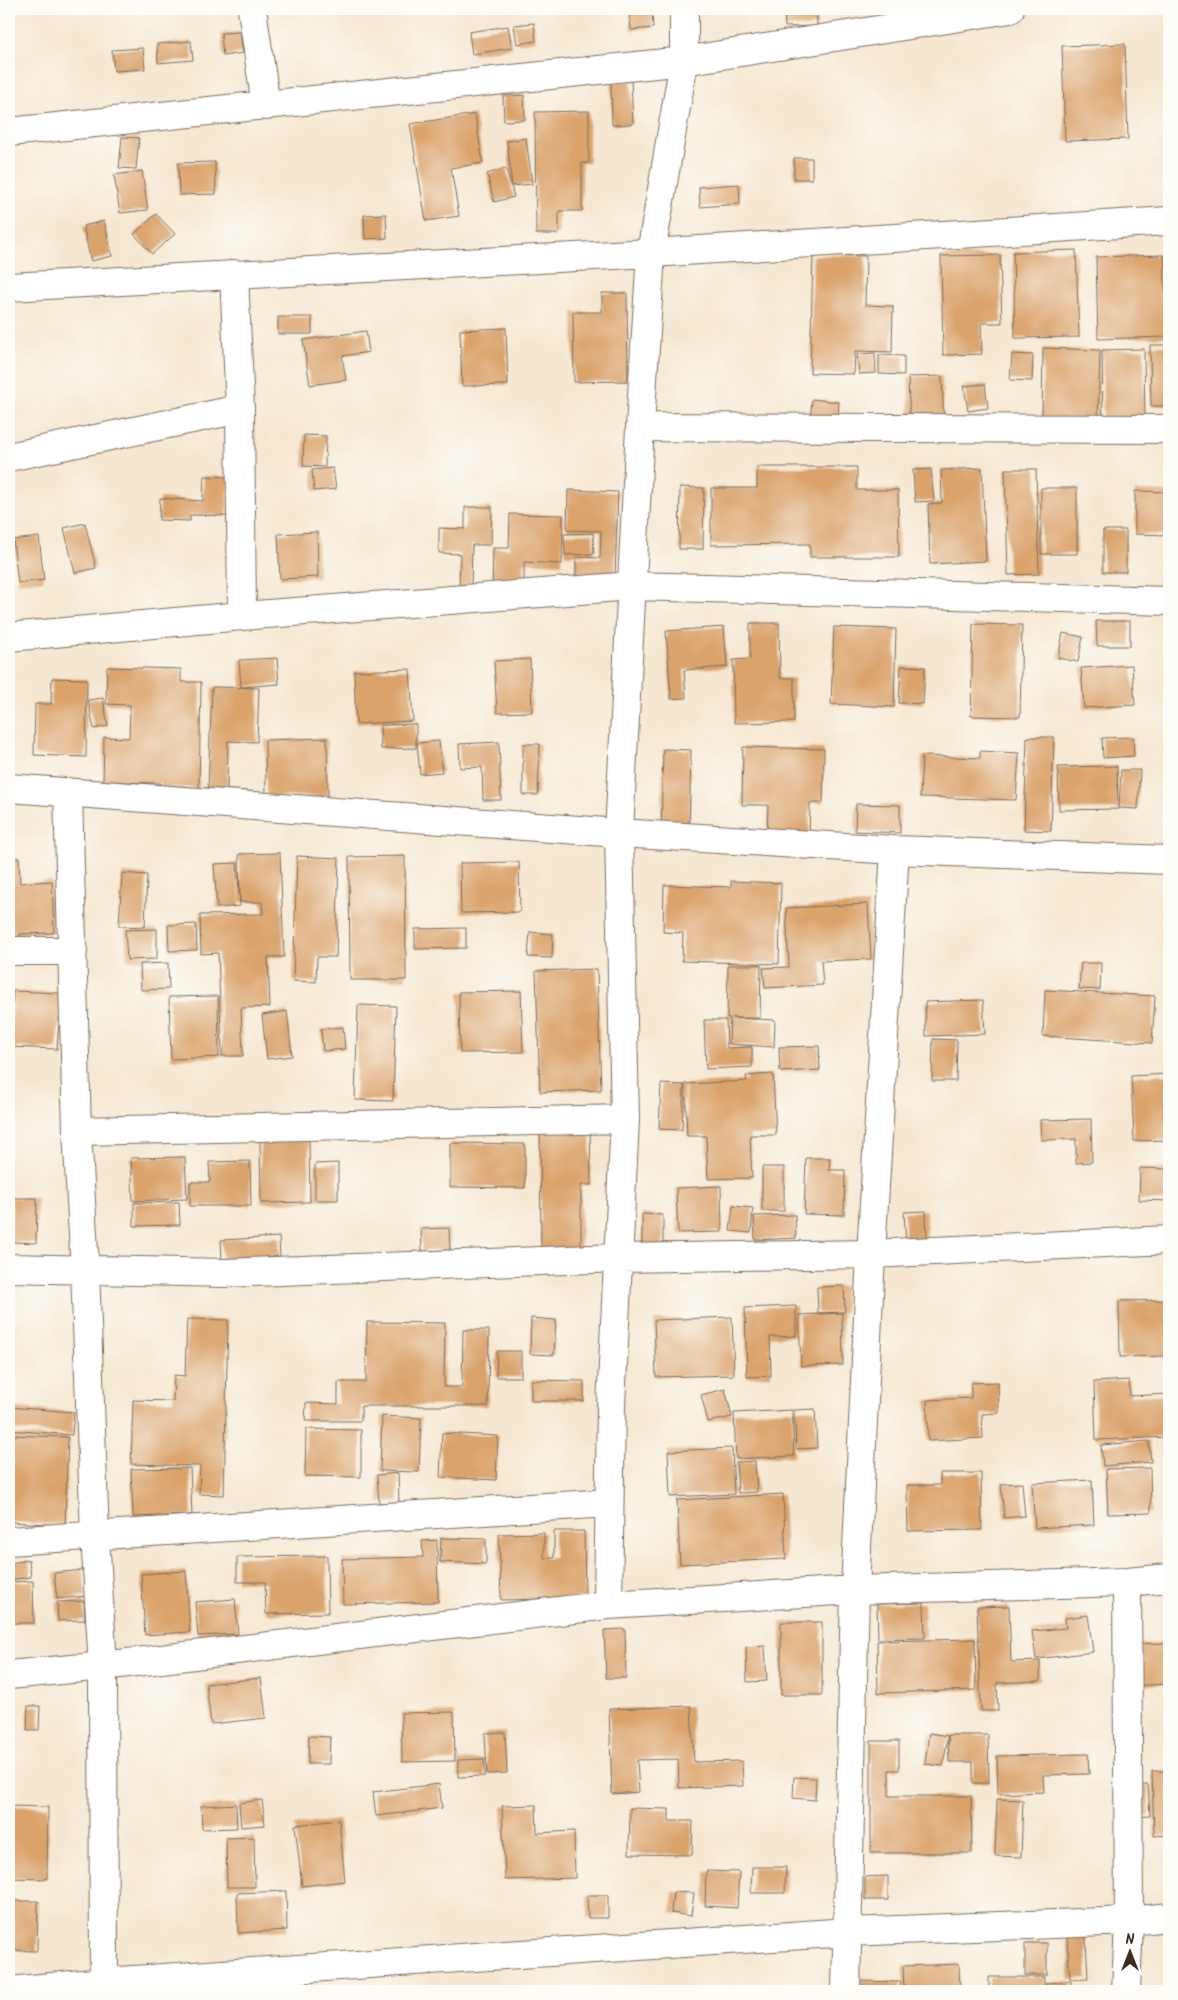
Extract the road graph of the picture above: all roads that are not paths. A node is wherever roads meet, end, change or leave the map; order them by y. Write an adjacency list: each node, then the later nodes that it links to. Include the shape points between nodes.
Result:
1 (252, 9): 5 (street)
2 (684, 9): 4 (street)
3 (1010, 9): 4 (street)
4 (684, 61): 5 (street); 8 (street)
5 (266, 106): 6 (street)
6 (9, 132)
7 (1169, 221): 8 (street)
8 (651, 253): 9 (street); 12 (street)
9 (234, 274): 10 (street); 11 (street)
10 (9, 286)
11 (240, 409): 14 (street); 17 (street)
12 (640, 427): 13 (street); 15 (street)
13 (1169, 429)
14 (9, 457)
15 (632, 586): 16 (street); 17 (street); 21 (street)
16 (1169, 601)
17 (242, 616): 18 (street)
18 (9, 637)
19 (9, 788): 20 (street)
20 (68, 792): 21 (street); 25 (street)
21 (619, 833): 22 (street); 26 (street)
22 (895, 850): 23 (street); 29 (street)
23 (1169, 860)
24 (9, 951): 25 (street)
25 (73, 951): 27 (street)
26 (625, 1119): 27 (street); 30 (street)
27 (77, 1131): 32 (street)
28 (1169, 1240): 29 (street)
29 (871, 1254): 30 (street); 38 (street)
30 (618, 1258): 32 (street, via 225,1272); 33 (street, via 610,1405)
31 (9, 1268): 32 (street)
32 (85, 1270): 34 (street)
33 (609, 1503): 34 (street); 39 (street)
34 (95, 1536): 35 (street); 40 (street)
35 (9, 1541)
36 (1169, 1578): 37 (street)
37 (1127, 1582): 38 (street); 43 (street)
38 (855, 1590): 39 (street); 44 (street)
39 (608, 1605): 40 (street)
40 (103, 1666): 41 (street); 45 (street)
41 (9, 1675)
42 (1169, 1916): 43 (street)
43 (1129, 1921): 44 (street); 48 (street)
44 (848, 1932): 45 (street); 47 (street)
45 (104, 1987): 46 (street)
46 (9, 1991)
47 (846, 1991)
48 (1126, 1991)

